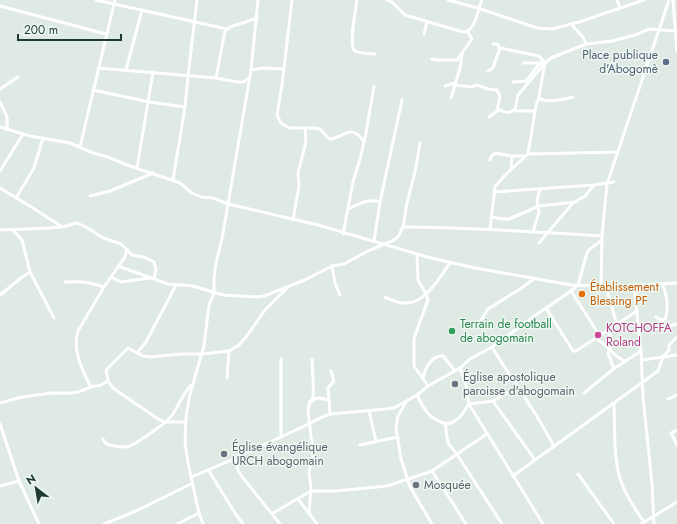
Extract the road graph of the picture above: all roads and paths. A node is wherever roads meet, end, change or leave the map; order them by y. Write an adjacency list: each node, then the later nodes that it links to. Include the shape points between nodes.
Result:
1 (96, 0): 14 (street)
2 (115, 0): 14 (street)
3 (197, 0): 20 (street)
4 (258, 0): 19 (street)
5 (292, 0): 40 (street)
6 (356, 0): 33 (street, via 353,48 356,51)
7 (387, 0): 21 (street, via 405,15)
8 (448, 0): 16 (street)
9 (482, 0): 16 (street)
10 (617, 0): 17 (street)
11 (644, 0): 17 (street)
12 (669, 0): 24 (street)
13 (673, 0): 25 (street)
14 (113, 4): 18 (street); 27 (street)
15 (0, 7): 27 (street)
16 (478, 8): 22 (street, via 537,28 552,30); 26 (street, via 473,26)
17 (620, 8): 22 (street)
18 (142, 10): 20 (street); 41 (street)
19 (257, 18): 23 (street); 42 (street)
20 (194, 22): 23 (street); 45 (street)
21 (427, 22): 26 (street); 28 (street)
22 (572, 25): 30 (street)
23 (227, 29): 47 (street)
24 (659, 29): 25 (street); 30 (street, via 649,29 612,41); 74 (street)
25 (677, 31): 32 (street)
26 (467, 32): 34 (street, via 472,39)
27 (106, 34): 39 (street)
28 (424, 34)
29 (493, 44): 31 (street)
30 (586, 44): 37 (street, via 551,58)
31 (500, 48): 37 (street, via 539,56); 43 (street, via 493,68)
32 (677, 52)
33 (375, 54)
34 (462, 54): 35 (street, via 457,60); 50 (street)
35 (432, 59)
36 (540, 63): 37 (street); 38 (street); 49 (street, via 526,81)
37 (545, 63): 57 (street); 62 (street, via 518,95)
38 (523, 64)
39 (98, 68): 41 (street); 54 (street)
40 (283, 69): 42 (street); 68 (street, via 276,115 287,127)
41 (126, 70): 44 (street)
42 (251, 70): 48 (street)
43 (488, 71)
44 (153, 72): 45 (street); 60 (street)
45 (188, 76): 47 (street); 61 (street)
46 (18, 77): 53 (street)
47 (216, 78): 48 (street, via 238,82)
48 (249, 78): 93 (street)
49 (512, 82)
50 (455, 83): 52 (street); 56 (street); 63 (street, via 496,90 500,96)
51 (374, 86): 71 (street)
52 (445, 86)
53 (0, 89)
54 (93, 90): 60 (street); 73 (street)
55 (573, 97): 57 (street, via 551,101)
56 (451, 98)
57 (539, 98): 64 (street)
58 (402, 100): 91 (street)
59 (0, 102): 67 (street, via 7,117)
60 (149, 102): 61 (street); 78 (street)
61 (185, 108): 82 (street)
62 (515, 109): 63 (street, via 510,113); 64 (street, via 522,112)
63 (497, 111): 65 (street)
64 (535, 111): 75 (street)
65 (489, 117)
66 (0, 127): 67 (street)
67 (7, 129): 69 (street)
68 (305, 129): 71 (street, via 320,129 326,137 332,139 344,133 358,134); 97 (street, via 306,142 298,173 299,186)
69 (23, 134): 70 (street); 80 (street)
70 (43, 138): 73 (street); 90 (street, via 34,168)
71 (364, 142): 95 (street)
72 (420, 143): 99 (street)
73 (80, 147): 78 (street)
74 (618, 152): 75 (street); 84 (street)
75 (527, 155): 76 (street); 79 (street)
76 (512, 156): 77 (street, via 495,153); 79 (street)
77 (490, 160)
78 (136, 168): 81 (street)
79 (511, 170): 88 (street, via 498,183)
80 (0, 171)
81 (153, 173): 82 (street); 89 (street, via 110,191)
82 (173, 180): 93 (street, via 201,197 213,198)
83 (614, 182): 84 (street)
84 (607, 184): 85 (street); 106 (street)
85 (594, 185): 87 (street); 92 (street)
86 (0, 188): 90 (street)
87 (540, 189): 88 (street); 94 (street)
88 (494, 192): 96 (street)
89 (90, 196)
90 (16, 198): 98 (street)
91 (380, 202): 95 (street, via 368,200); 107 (street)
92 (576, 202): 94 (street); 104 (street)
93 (228, 204): 97 (street); 133 (street, via 216,263)
94 (538, 206): 96 (street, via 509,219); 103 (street, via 539,212)
95 (348, 209): 105 (street)
96 (491, 217): 100 (street)
97 (293, 220): 105 (street)
98 (62, 227): 102 (street); 110 (street, via 77,223 102,238 121,244)
99 (403, 227): 100 (street); 109 (street, via 398,237)
100 (490, 229): 103 (street)
101 (0, 230): 102 (street)
102 (13, 230): 115 (street, via 22,240)
103 (533, 232): 104 (street)
104 (548, 233): 106 (street); 108 (street)
105 (343, 234): 107 (street)
106 (602, 238): 125 (street, via 587,253); 127 (street)
107 (374, 241): 109 (street)
108 (539, 243)
109 (383, 245): 111 (street); 114 (street, via 344,264)
110 (127, 250): 113 (street); 118 (street, via 154,262 156,269)
111 (417, 255): 112 (street); 134 (street, via 418,280)
112 (450, 263): 119 (street); 134 (street)
113 (118, 266): 116 (street); 117 (street)
114 (332, 266): 126 (street); 136 (street)
115 (30, 272): 135 (street); 142 (street)
116 (132, 272): 118 (street); 120 (street)
117 (111, 277): 120 (street, via 121,282); 130 (street)
118 (152, 278): 120 (street); 124 (street)
119 (534, 279): 125 (street); 144 (street, via 488,310)
120 (137, 281)
121 (65, 282): 130 (street, via 84,281)
122 (677, 283): 123 (street)
123 (662, 284): 129 (street); 141 (street, via 666,290 667,314 665,319)
124 (176, 285): 131 (street); 154 (street, via 146,342)
125 (578, 285): 127 (street); 132 (street)
126 (289, 286): 133 (street, via 256,297 223,296); 153 (street, via 265,310 239,345)
127 (600, 286): 128 (street)
128 (606, 286): 129 (street); 145 (street)
129 (634, 286): 140 (street)
130 (104, 287): 172 (street, via 75,339 78,356)
131 (205, 290): 133 (street); 138 (street)
132 (571, 291): 139 (street); 148 (street)
133 (214, 293): 138 (street)
134 (426, 294): 137 (street, via 416,302 410,303 401,303); 167 (street, via 428,300 414,338 414,366)
135 (0, 295)
136 (340, 295)
137 (385, 297)
138 (213, 298): 155 (street, via 208,312)
139 (546, 308): 148 (street, via 573,351); 150 (street)
140 (637, 311): 145 (street); 152 (street)
141 (656, 317)
142 (54, 318)
143 (677, 324): 146 (street)
144 (478, 325)
145 (617, 325): 147 (street)
146 (660, 329)
147 (608, 331): 148 (street); 151 (street, via 612,340)
148 (600, 336): 151 (street, via 598,340)
149 (677, 337): 157 (street)
150 (492, 347): 162 (street, via 470,359); 173 (street)
151 (610, 350): 161 (street); 163 (street, via 608,352)
152 (641, 350): 160 (street); 161 (street)
153 (228, 351): 155 (street); 166 (street)
154 (137, 353): 155 (street, via 150,357); 168 (street, via 128,348 106,370)
155 (202, 354): 170 (street)
156 (677, 355): 157 (street)
157 (663, 357): 160 (street); 169 (street, via 658,371)
158 (281, 359): 196 (street)
159 (312, 359): 178 (street)
160 (642, 360): 169 (street)
161 (625, 361): 163 (street)
162 (460, 368): 165 (street); 183 (street)
163 (614, 369): 174 (street)
164 (331, 371): 179 (street, via 334,382 328,388)
165 (455, 371): 167 (street, via 441,355 426,367); 171 (street)
166 (227, 378)
167 (423, 378): 171 (street)
168 (108, 381): 172 (street); 189 (street, via 113,388)
169 (643, 381): 184 (street); 222 (street)
170 (193, 384): 189 (street, via 186,390 173,414); 190 (street)
171 (428, 386): 175 (street)
172 (92, 387): 182 (street, via 78,392 22,397)
173 (518, 387): 180 (street); 202 (street)
174 (584, 393)
175 (417, 395): 181 (street); 192 (street, via 427,414)
176 (677, 395): 177 (street)
177 (668, 399)
178 (312, 400): 179 (street); 191 (street, via 308,411)
179 (329, 400): 187 (street)
180 (494, 400): 183 (street); 205 (street)
181 (406, 401): 185 (street); 188 (street)
182 (0, 403)
183 (469, 404): 192 (street, via 461,417); 195 (street)
184 (614, 404): 202 (street); 224 (street, via 619,478)
185 (394, 408): 186 (street); 188 (street)
186 (369, 410): 187 (street); 199 (street)
187 (330, 414): 191 (street)
188 (398, 416): 197 (street)
189 (165, 422): 190 (street); 198 (street, via 126,447 105,444)
190 (186, 422): 210 (street, via 185,443)
191 (309, 423): 196 (street); 215 (street, via 313,452 309,473)
192 (444, 423): 203 (street, via 448,443)
193 (0, 424): 212 (street)
194 (677, 430): 201 (street, via 671,433)
195 (487, 434): 203 (street); 209 (street)
196 (281, 437): 204 (street)
197 (398, 437): 199 (street); 211 (street)
198 (103, 439)
199 (376, 441): 200 (street)
200 (360, 445)
201 (677, 445)
202 (554, 447): 205 (street)
203 (456, 454): 207 (street); 234 (street)
204 (235, 459): 206 (street); 220 (street, via 243,478)
205 (535, 460): 209 (street)
206 (208, 471): 210 (street); 229 (street)
207 (432, 471): 211 (street); 233 (street)
208 (578, 474): 235 (street)
209 (513, 476): 223 (street)
210 (191, 477): 213 (street)
211 (407, 480): 215 (street, via 387,486); 232 (street)
212 (19, 481): 214 (street); 225 (street)
213 (193, 483): 219 (street); 226 (street)
214 (0, 486)
215 (311, 491): 216 (street); 221 (street)
216 (298, 499): 220 (street); 221 (street)
217 (676, 503): 218 (street); 222 (street)
218 (677, 509)
219 (199, 513): 227 (street); 228 (street)
220 (273, 513): 230 (street)
221 (309, 513): 231 (street)
222 (654, 516): 224 (street); 236 (street)
223 (541, 523)
224 (642, 523)
225 (39, 524)
226 (104, 524)
227 (177, 524)
228 (203, 524)
229 (243, 524)
230 (280, 524)
231 (316, 524)
232 (432, 524)
233 (466, 524)
234 (502, 524)
235 (614, 524)
236 (654, 524)

